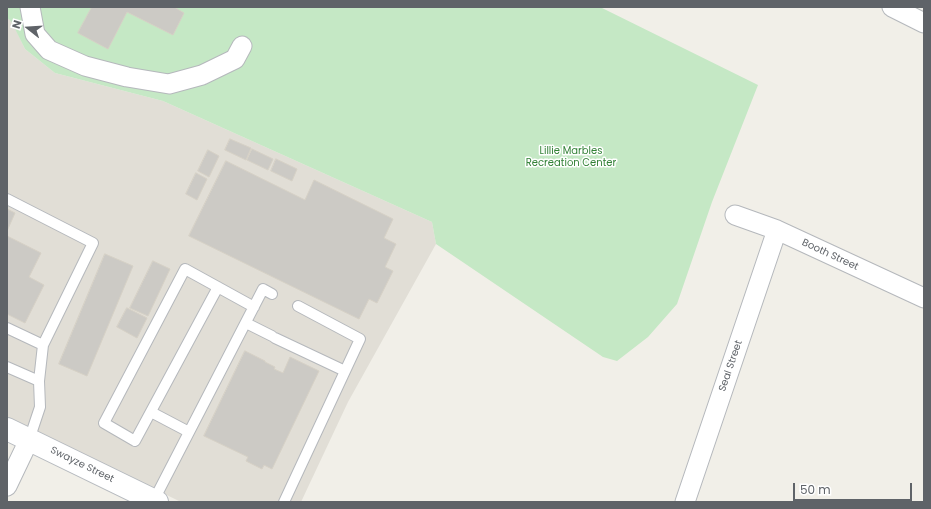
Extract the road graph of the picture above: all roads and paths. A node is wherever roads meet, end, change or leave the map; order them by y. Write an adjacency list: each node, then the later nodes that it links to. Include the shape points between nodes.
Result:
1 (30, 7): 4 (street, via 35,34 49,50 85,66 127,77 169,84 202,75 235,59)
2 (892, 7): 3 (street)
3 (924, 23)
4 (242, 46)
5 (7, 199): 15 (lane, via 93,243)
6 (735, 215): 7 (street, Booth Street)
7 (777, 230): 10 (street, Booth Street); 26 (street, Seal Street)
8 (218, 287): 12 (lane); 19 (lane); 19 (lane, via 185,269 104,423 135,441)
9 (272, 294): 12 (lane, via 263,289)
10 (924, 298)
11 (298, 306): 17 (lane, via 360,339)
12 (254, 307): 13 (lane)
13 (246, 323): 17 (lane); 21 (lane)
14 (7, 328): 15 (lane)
15 (43, 345): 18 (lane)
16 (7, 366): 18 (lane)
17 (345, 371): 25 (lane)
18 (39, 381): 22 (lane, via 40,407)
19 (151, 412): 21 (lane)
20 (7, 429): 22 (street, Swayze Street)
21 (189, 432): 24 (lane)
22 (29, 440): 23 (street); 24 (street, Swayze Street)
23 (7, 486)
24 (155, 501)
25 (284, 502)
26 (685, 502)

